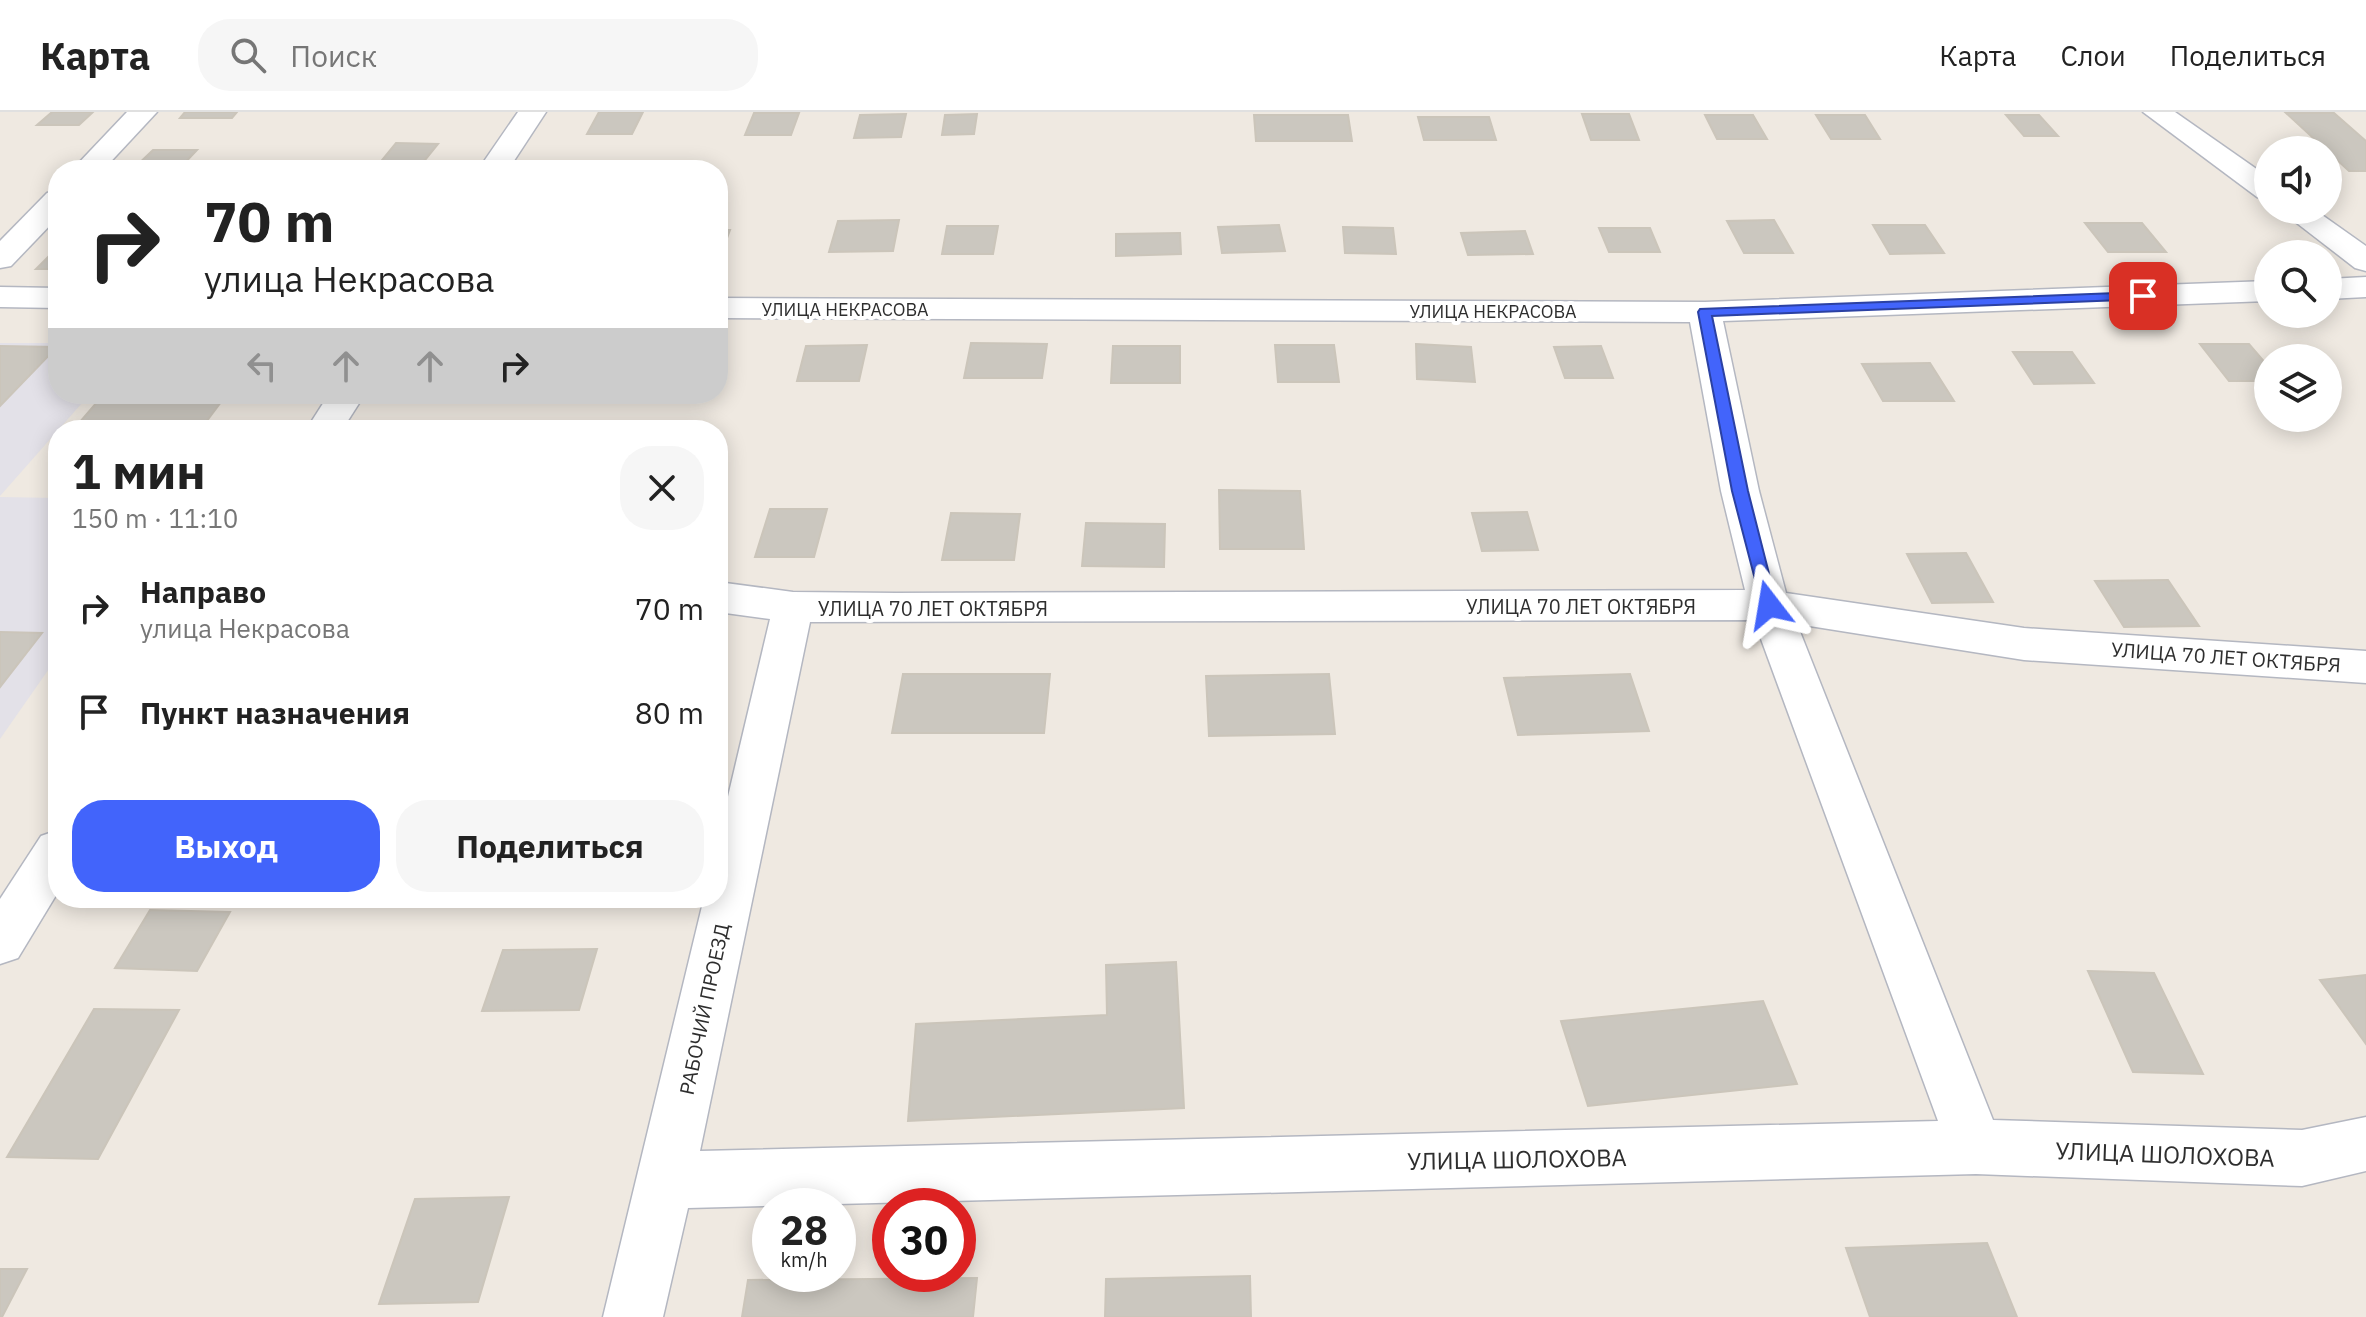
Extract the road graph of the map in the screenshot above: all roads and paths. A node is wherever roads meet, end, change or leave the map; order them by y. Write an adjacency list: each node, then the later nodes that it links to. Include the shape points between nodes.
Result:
1 (143, 112): 4 (street)
2 (532, 112): 5 (street)
3 (2157, 112): 6 (street)
4 (97, 160)
5 (500, 160)
6 (2254, 181)
7 (48, 209): 9 (street)
8 (2314, 224): 10 (street)
9 (0, 259)
10 (2366, 261)
11 (2366, 287): 12 (street)
12 (2342, 288)
13 (2254, 292): 17 (street, УЛИЦА НЕКРАСОВА)
14 (0, 297): 15 (street)
15 (48, 298)
16 (728, 308): 17 (street, УЛИЦА НЕКРАСОВА)
17 (1705, 312): 19 (street, via 1740,491)
18 (728, 598): 20 (street, УЛИЦА 70 ЛЕТ ОКТЯБРЯ)
19 (1769, 605): 20 (street, УЛИЦА 70 ЛЕТ ОКТЯБРЯ); 21 (street, УЛИЦА 70 ЛЕТ ОКТЯБРЯ, via 2024,644); 27 (street)
20 (793, 607): 23 (street, РАБОЧИЙ ПРОЕЗД)
21 (2366, 667)
22 (48, 866): 25 (street)
23 (728, 900)
24 (726, 908): 28 (street, РАБОЧИЙ ПРОЕЗД)
25 (0, 942)
26 (2366, 1144): 27 (street, УЛИЦА ШОЛОХОВА, via 2302,1158)
27 (1976, 1147): 28 (street, УЛИЦА ШОЛОХОВА)
28 (666, 1180): 29 (street, РАБОЧИЙ ПРОЕЗД)
29 (633, 1317)

